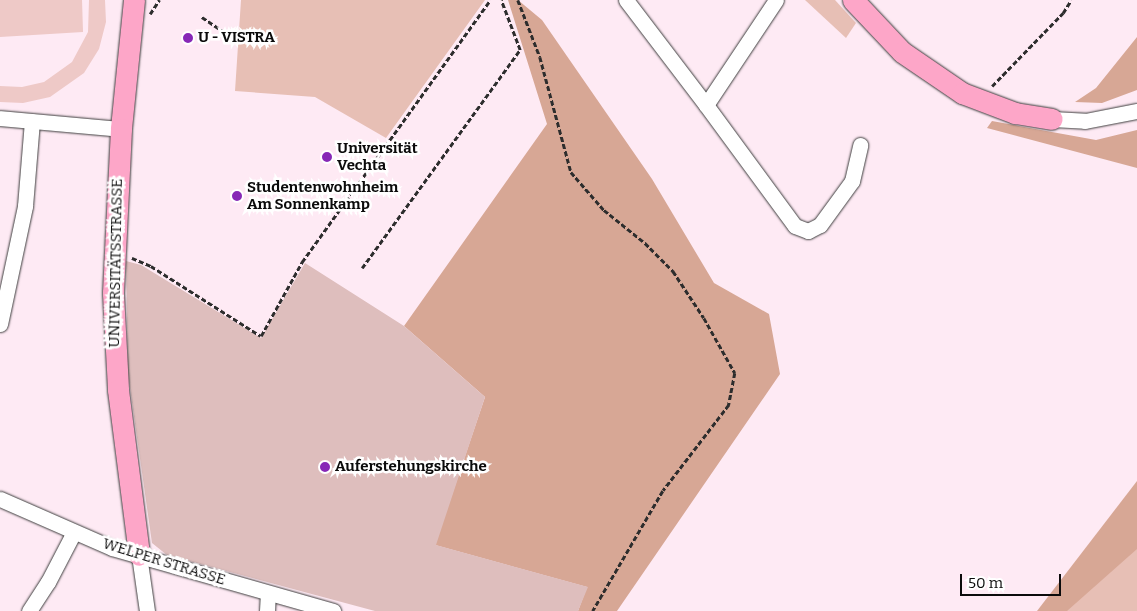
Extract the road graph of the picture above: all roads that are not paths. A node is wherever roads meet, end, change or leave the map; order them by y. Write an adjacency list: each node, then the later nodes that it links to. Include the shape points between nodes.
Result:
1 (134, 0): 10 (street, UNIVERSITÄTSSTRASSE)
2 (626, 0): 5 (street)
3 (776, 0): 5 (street)
4 (853, 0): 8 (street, via 902,52 928,72 980,102 1015,113)
5 (706, 105): 11 (street, via 795,226 808,231 820,225 852,181)
6 (1137, 111): 8 (street, via 1085,121)
7 (0, 118): 9 (street)
8 (1052, 119)
9 (32, 121): 10 (street); 12 (street, via 25,206)
10 (121, 129): 15 (street, UNIVERSITÄTSSTRASSE, via 113,342)
11 (860, 145)
12 (1, 314)
13 (0, 499): 14 (street, WELPER STRASSE)
14 (74, 532): 15 (street, WELPER STRASSE); 17 (street)
15 (139, 555): 16 (street, WELPER STRASSE); 18 (street)
16 (268, 593): 19 (street); 20 (street, WELPER STRASSE)
17 (29, 611)
18 (147, 611)
19 (267, 611)
20 (333, 611)

